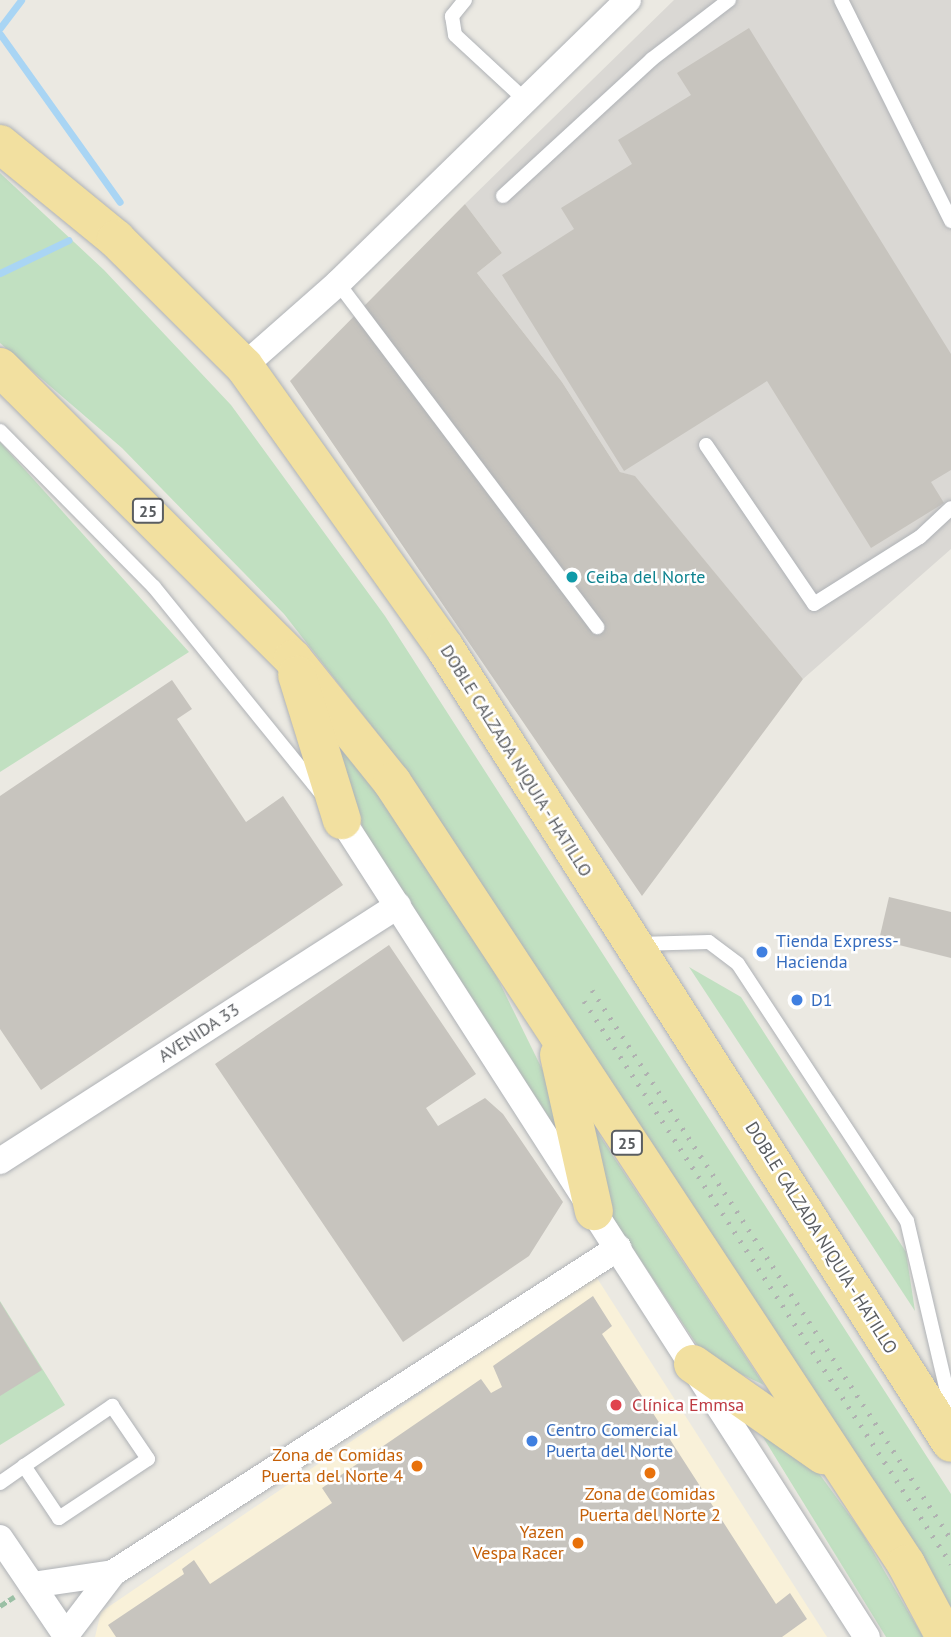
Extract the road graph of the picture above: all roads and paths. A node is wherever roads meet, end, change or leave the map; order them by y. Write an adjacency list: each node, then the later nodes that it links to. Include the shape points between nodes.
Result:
1 (465, 0): 5 (lane, via 452,16 455,35)
2 (628, 0): 5 (street)
3 (729, 0): 9 (lane, via 652,60)
4 (841, 0): 10 (lane)
5 (524, 99): 11 (street)
6 (0, 121): 8 (street)
7 (0, 144): 8 (highway, DOBLE CALZADA NIQUIA - HATILLO)
8 (33, 174): 12 (highway, DOBLE CALZADA NIQUIA - HATILLO, via 116,239)
9 (503, 196)
10 (951, 221)
11 (338, 284): 12 (street); 17 (lane)
12 (244, 366): 21 (highway, DOBLE CALZADA NIQUIA - HATILLO, via 445,648)
13 (0, 367): 18 (highway, 25)
14 (0, 432): 19 (lane, via 154,587)
15 (706, 445): 16 (lane, via 814,604 920,537)
16 (951, 508)
17 (597, 627)
18 (293, 659): 19 (highway); 22 (highway, 25, via 392,782)
19 (341, 820): 20 (street)
20 (398, 905): 23 (street, AVENIDA 33); 24 (street)
21 (632, 945): 27 (lane, via 709,942 738,964 907,1221); 28 (highway, DOBLE CALZADA NIQUIA - HATILLO)
22 (554, 1032): 24 (highway); 30 (highway, 25)
23 (0, 1161)
24 (594, 1211): 25 (street)
25 (618, 1248): 26 (street); 33 (street)
26 (693, 1364): 30 (highway); 36 (street)
27 (951, 1408)
28 (951, 1443)
29 (24, 1466): 29 (lane, via 112,1406 148,1460 59,1518); 31 (lane)
30 (842, 1468): 37 (highway, 25)
31 (0, 1483)
32 (0, 1538): 34 (street)
33 (113, 1573): 34 (street); 35 (street)
34 (32, 1585): 35 (street)
35 (67, 1636)
36 (867, 1637)
37 (945, 1637)

